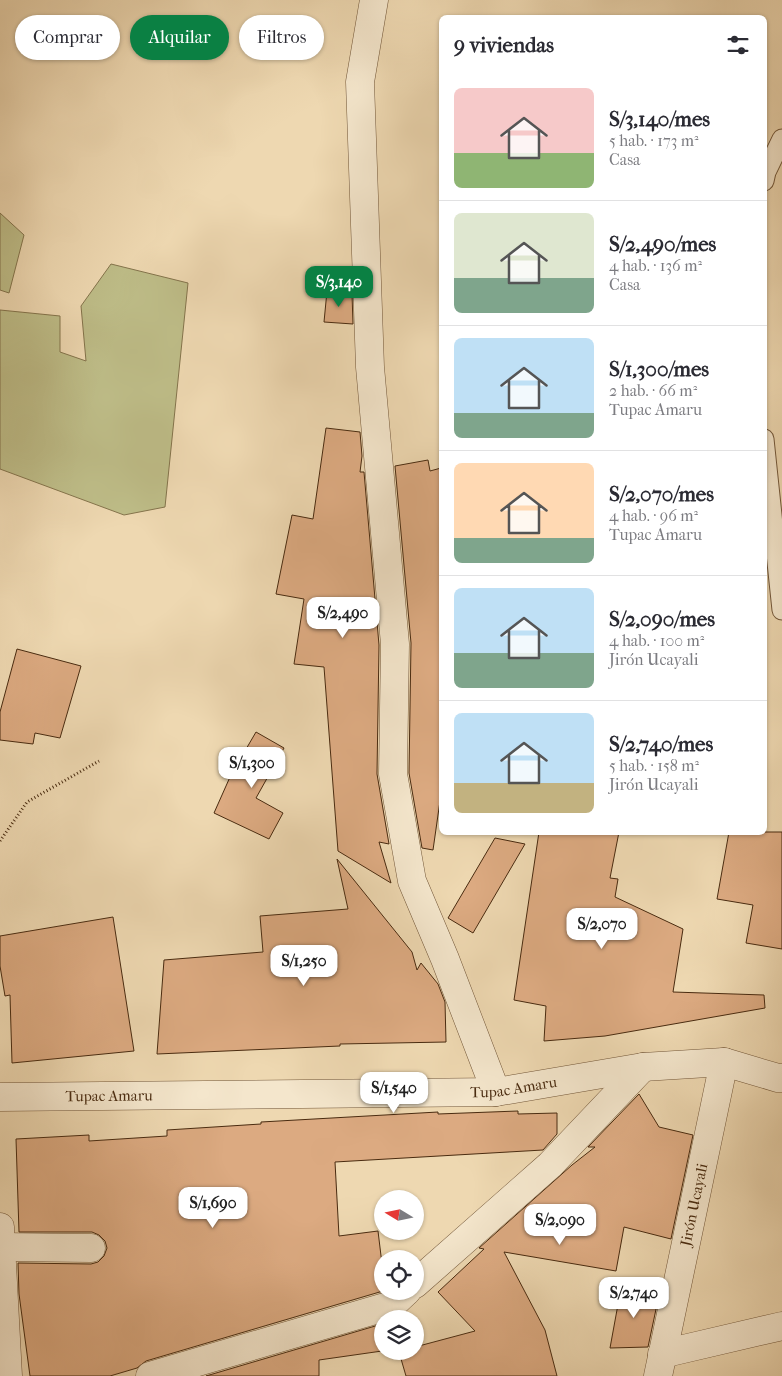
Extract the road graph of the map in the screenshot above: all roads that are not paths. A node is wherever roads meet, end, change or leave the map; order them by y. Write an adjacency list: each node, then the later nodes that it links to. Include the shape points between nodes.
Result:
1 (374, 0): 9 (street, via 360,82 370,367 395,644 393,774 412,880)
2 (782, 139): 3 (lane)
3 (767, 170)
4 (767, 462): 5 (lane)
5 (782, 610)
6 (724, 1062): 7 (street, Tupac Amaru); 8 (street, Tupac Amaru); 16 (street, Jirón Ucayali)
7 (643, 1067): 9 (street, Tupac Amaru); 13 (street, via 550,1165)
8 (782, 1078)
9 (496, 1092): 10 (street, Tupac Amaru)
10 (0, 1097)
11 (0, 1240): 12 (street); 17 (street)
12 (91, 1248)
13 (424, 1276)
14 (397, 1300): 18 (street, via 392,1305)
15 (782, 1326): 16 (street)
16 (660, 1365)
17 (8, 1376)
18 (150, 1376)

